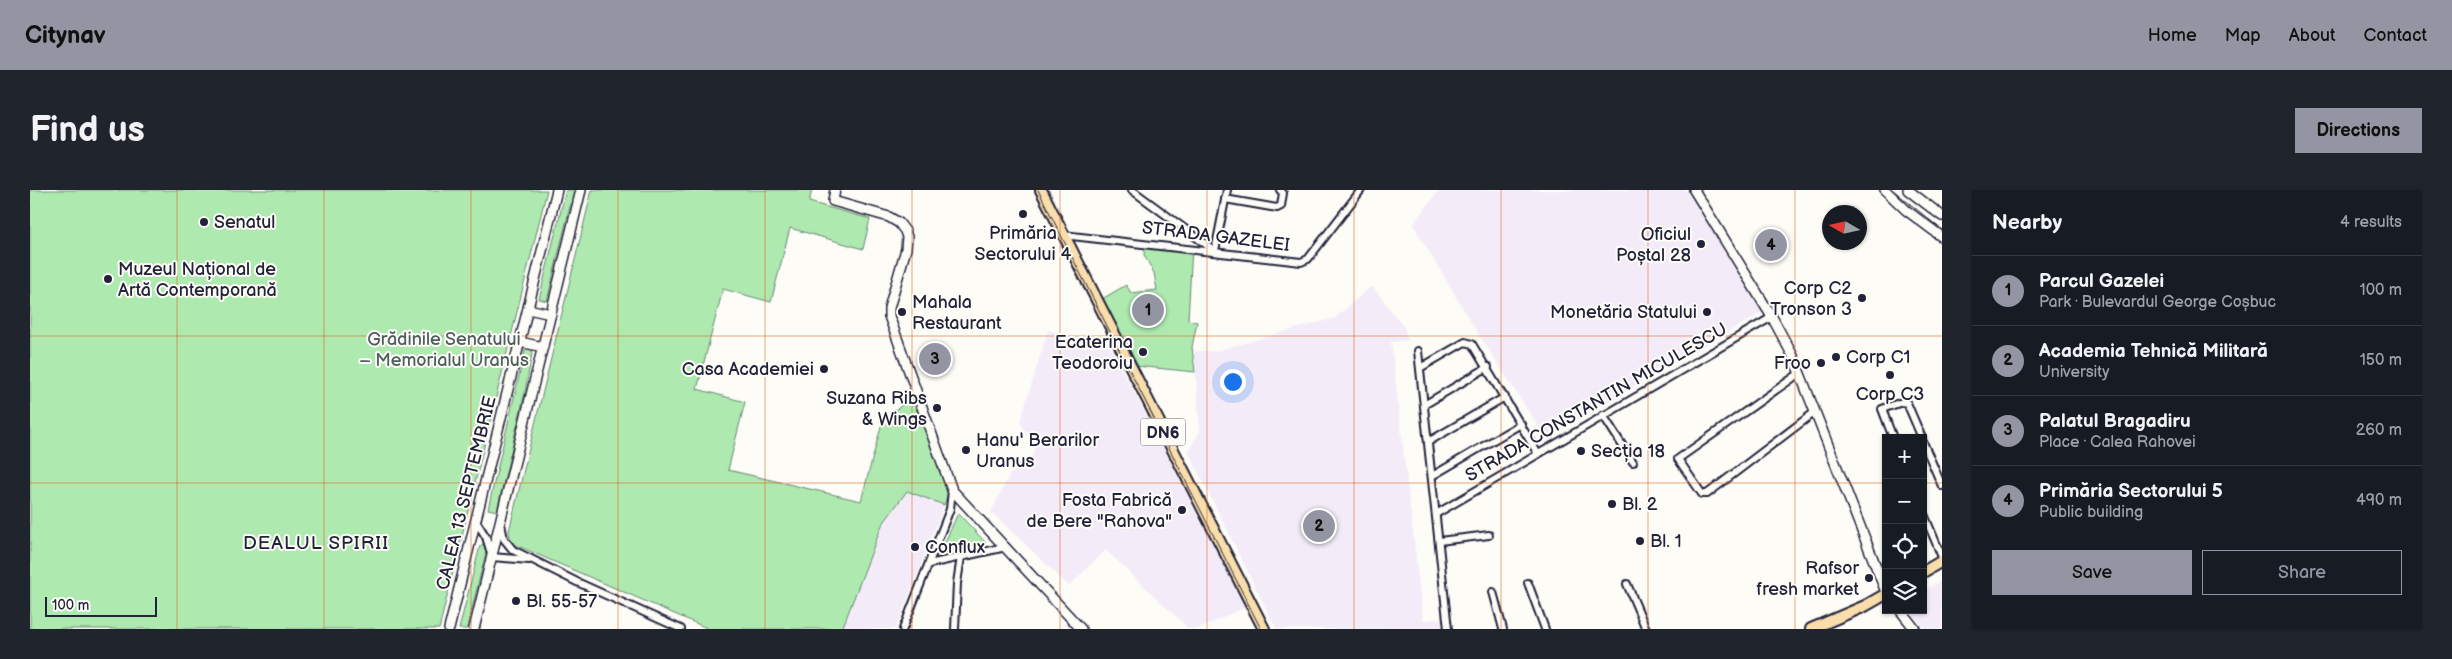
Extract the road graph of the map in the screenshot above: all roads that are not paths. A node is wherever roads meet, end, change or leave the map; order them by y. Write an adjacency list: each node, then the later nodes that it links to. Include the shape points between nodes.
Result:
1 (557, 190): 17 (main road, CALEA 13 SEPTEMBRIE)
2 (581, 190): 18 (main road)
3 (835, 190): 39 (main road, via 833,201 889,217 905,231 907,243 889,316)
4 (1041, 190): 14 (main road, DN6)
5 (1132, 190): 16 (street)
6 (1227, 190): 12 (street)
7 (1280, 190): 12 (street, via 1282,200 1277,208)
8 (1361, 190): 16 (street, STRADA GAZELEI, via 1308,258 1301,262)
9 (1694, 190): 19 (main road)
10 (1885, 190): 15 (main road)
11 (1908, 190): 13 (main road)
12 (1225, 199): 16 (street)
13 (1942, 216)
14 (1063, 235): 16 (street, STRADA GAZELEI); 66 (main road, DN6)
15 (1942, 237)
16 (1215, 251)
17 (528, 309): 18 (main road); 20 (main road, CALEA 13 SEPTEMBRIE)
18 (551, 314): 21 (main road)
19 (1772, 317): 25 (main road); 29 (street, STRADA CONSTANTIN MICULESCU)
20 (520, 342): 21 (main road); 41 (main road, CALEA 13 SEPTEMBRIE)
21 (543, 347): 42 (main road)
22 (1418, 351): 24 (street)
23 (1488, 367): 24 (street, via 1469,342); 26 (street); 27 (street)
24 (1420, 368): 27 (street)
25 (1800, 373): 28 (main road); 28 (street, via 1678,459 1702,494 1707,494)
26 (1505, 397): 30 (street); 33 (street)
27 (1424, 405): 33 (street)
28 (1815, 412): 55 (main road)
29 (1603, 415): 35 (street, STRADA CONSTANTIN MICULESCU); 36 (street)
30 (1521, 424): 35 (street); 37 (street)
31 (1891, 434): 32 (street, via 1882,409 1902,402 1907,403)
32 (1920, 434)
33 (1428, 442): 37 (street)
34 (1927, 451): 38 (street)
35 (1538, 454): 40 (street, STRADA CONSTANTIN MICULESCU)
36 (1633, 462)
37 (1432, 476): 40 (street)
38 (1942, 486)
39 (952, 490): 46 (main road); 52 (street, via 950,509)
40 (1436, 514): 45 (street)
41 (476, 521): 47 (street, via 486,537); 60 (main road, CALEA 13 SEPTEMBRIE)
42 (501, 521): 47 (main road); 50 (street, via 502,535 509,547)
43 (1927, 521): 49 (street)
44 (1489, 535): 45 (street)
45 (1439, 541): 67 (street)
46 (1006, 547): 48 (street); 65 (main road)
47 (492, 557): 50 (street); 61 (main road)
48 (961, 557): 52 (street); 64 (street)
49 (1942, 557)
50 (533, 560): 62 (street)
51 (1942, 562): 53 (main road)
52 (929, 564): 63 (street)
53 (1927, 570)
54 (1528, 583): 69 (street)
55 (1882, 583)
56 (1627, 584): 70 (street)
57 (1493, 592): 68 (street)
58 (1882, 595): 71 (main road)
59 (1903, 614): 72 (main road)
60 (449, 629)
61 (474, 629)
62 (681, 629)
63 (903, 629)
64 (955, 629)
65 (1081, 629)
66 (1264, 629)
67 (1448, 629)
68 (1504, 629)
69 (1545, 629)
70 (1646, 629)
71 (1811, 629)
72 (1915, 629)

